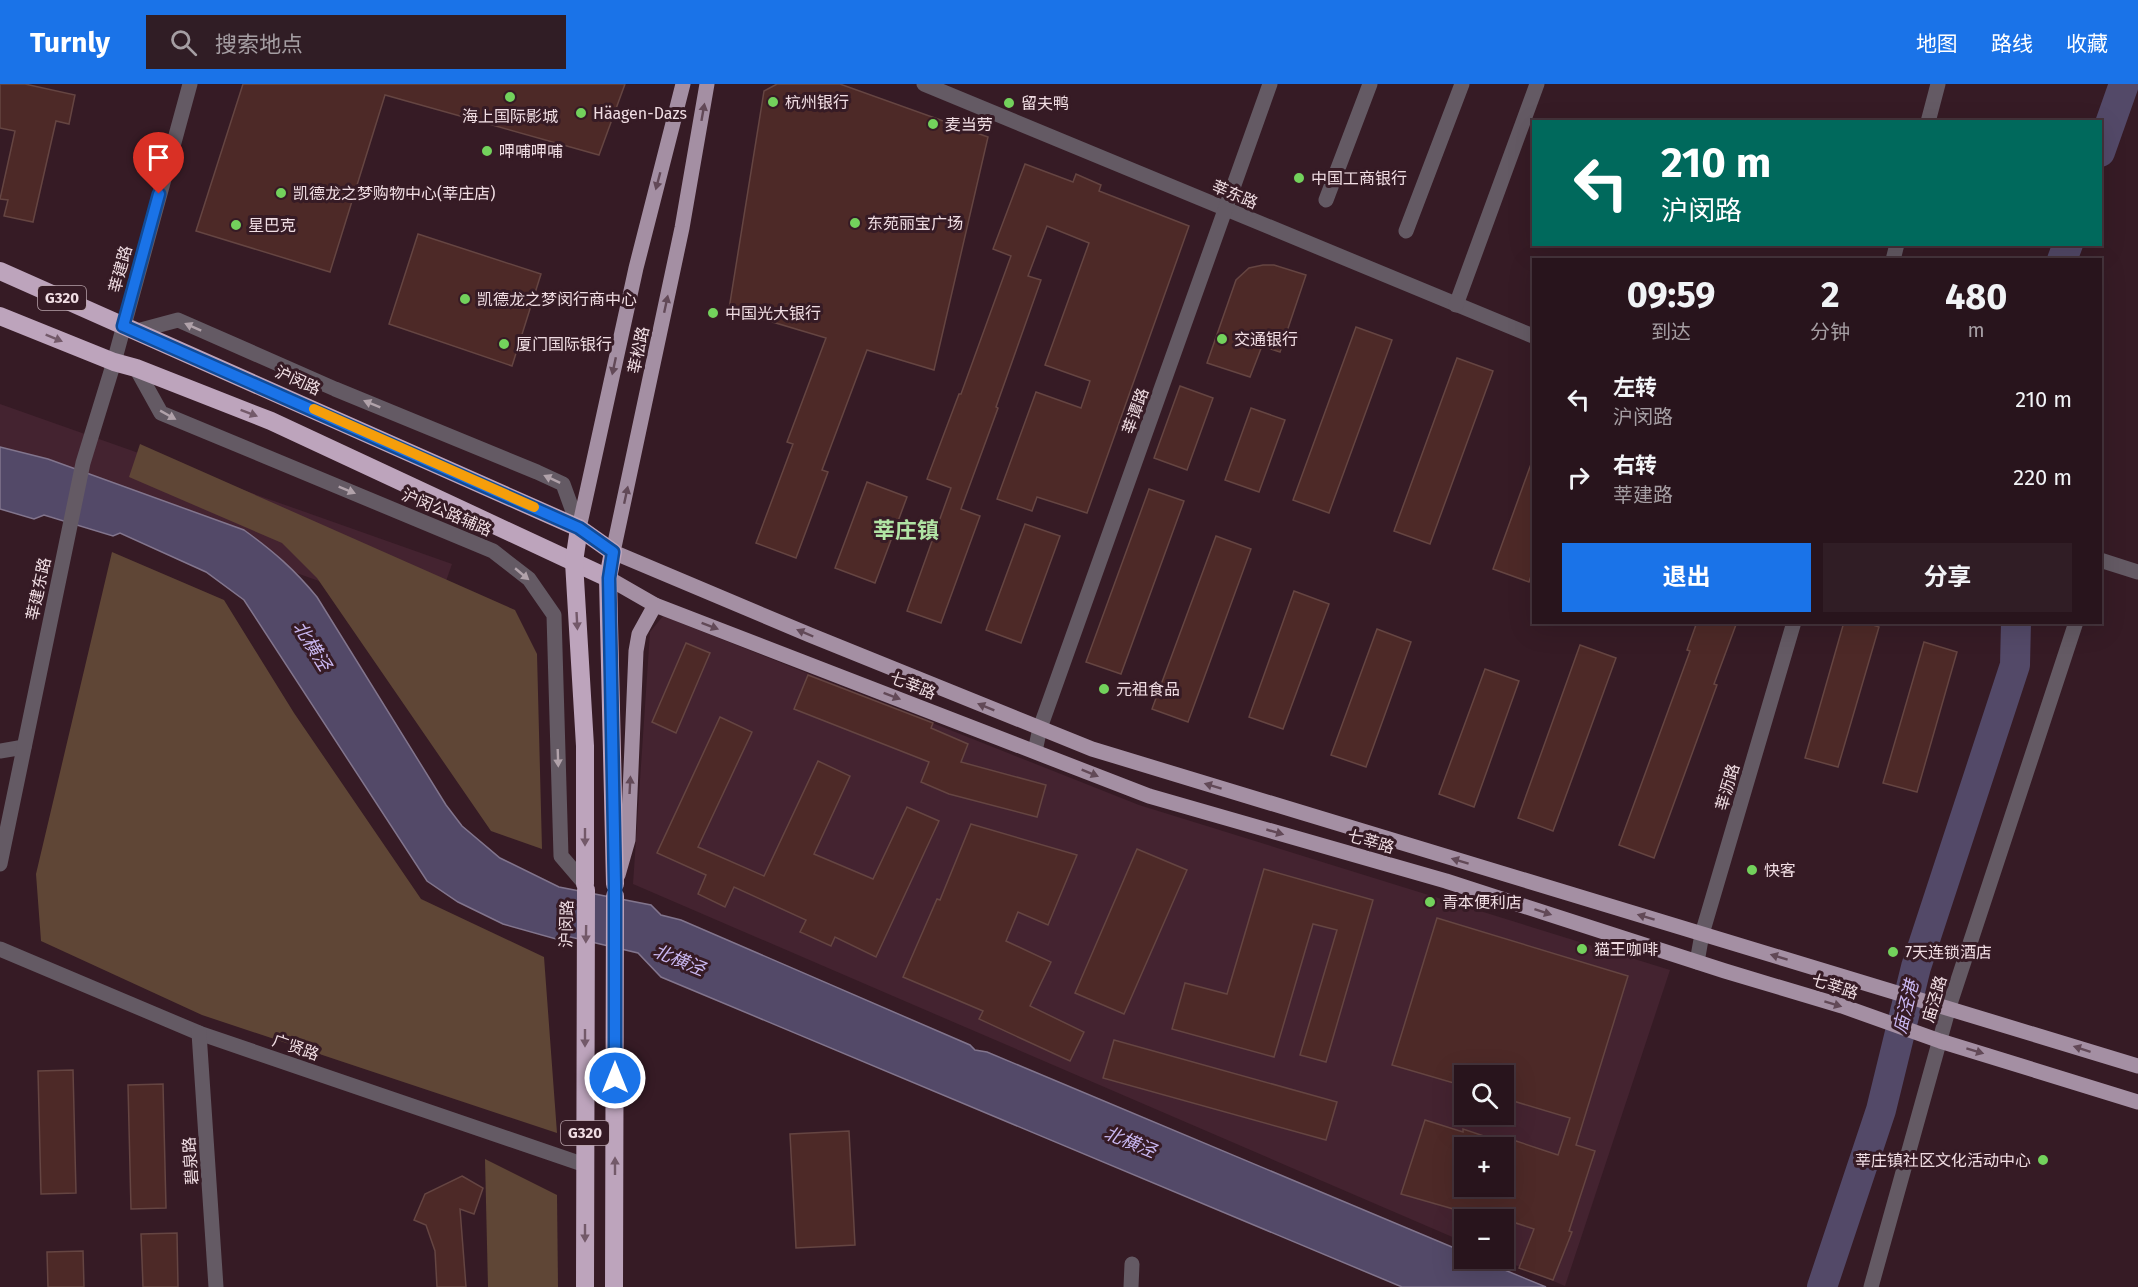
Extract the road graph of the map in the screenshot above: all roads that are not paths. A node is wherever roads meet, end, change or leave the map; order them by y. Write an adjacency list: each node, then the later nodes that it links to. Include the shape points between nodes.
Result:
1 (190, 84): 18 (street, 莘建路)
2 (683, 84): 22 (main road, 莘松路, one-way to 22, via 636,268)
3 (708, 84): 23 (main road, 莘松路, one-way to 3, via 682,228)
4 (924, 84): 10 (street, 莘东路)
5 (1270, 84): 13 (street, 莘谭路)
6 (1370, 84): 12 (street)
7 (1462, 84): 14 (street)
8 (1537, 84): 16 (street)
9 (1938, 84): 11 (street)
10 (945, 88): 13 (street, 莘东路)
11 (1929, 120)
12 (1326, 200)
13 (1227, 210): 16 (street, 莘东路); 31 (street, 莘谭路)
14 (1406, 231)
15 (0, 271): 18 (highway, 沪闵路 / G320)
16 (1456, 305): 19 (street, 莘东路)
17 (0, 316): 20 (highway, G320, one-way to 20)
18 (130, 328): 20 (street, 莘建东路); 22 (highway, 沪闵路 / G320); 22 (street, one-way to 18, via 563,484 537,472 178,321)
19 (1532, 336)
20 (114, 362): 21 (highway, G320); 32 (street, 莘建东路, via 82,463)
21 (136, 368): 25 (highway, G320, one-way to 25, via 270,421); 36 (street, 沪闵公路辅路, one-way to 36, via 161,413 493,551 529,579 554,615 561,856)
22 (579, 528): 23 (highway, 沪闵路 / G320); 25 (highway, 沪闵路 / G320)
23 (613, 552): 27 (highway, G320); 31 (main road, 七莘路, one-way to 23)
24 (2102, 561): 26 (street)
25 (574, 562): 27 (highway, G320); 36 (highway, 沪闵路 / G320, one-way to 36, via 585,746)
26 (2138, 573)
27 (609, 578): 28 (main road, 七莘路); 37 (highway, G320)
28 (655, 605): 34 (main road, 七莘路, one-way to 34); 37 (main road, one-way to 28, via 628,840 639,634)
29 (1793, 624): 38 (street, 莘沥路)
30 (2075, 624): 41 (street, 庙泾路)
31 (1040, 728): 34 (street, 莘谭路); 38 (main road, 七莘路, one-way to 31, via 1092,749)
32 (24, 747): 33 (street); 35 (street, 莘建东路)
33 (0, 751)
34 (1035, 751): 40 (main road, 七莘路, one-way to 40, via 1149,796 1446,881)
35 (0, 864)
36 (586, 887): 46 (highway, 沪闵路 / G320, one-way to 46)
37 (615, 890): 50 (highway, G320, one-way to 37)
38 (1702, 934): 40 (street, 莘沥路); 41 (main road, 七莘路, one-way to 38)
39 (0, 949): 42 (street, 广贤路)
40 (1697, 962): 43 (main road, 七莘路, one-way to 43)
41 (1949, 1007): 43 (street, 庙泾路); 44 (main road, 七莘路, one-way to 41)
42 (199, 1034): 46 (street, 广贤路); 48 (street, 碧泉路)
43 (1940, 1041): 45 (main road, 七莘路, one-way to 45); 52 (street, 庙泾路)
44 (2138, 1066)
45 (2138, 1101)
46 (585, 1165): 49 (highway, 沪闵路 / G320, one-way to 49)
47 (1132, 1264): 51 (street)
48 (216, 1287)
49 (585, 1287)
50 (614, 1287)
51 (1131, 1287)
52 (1870, 1287)

